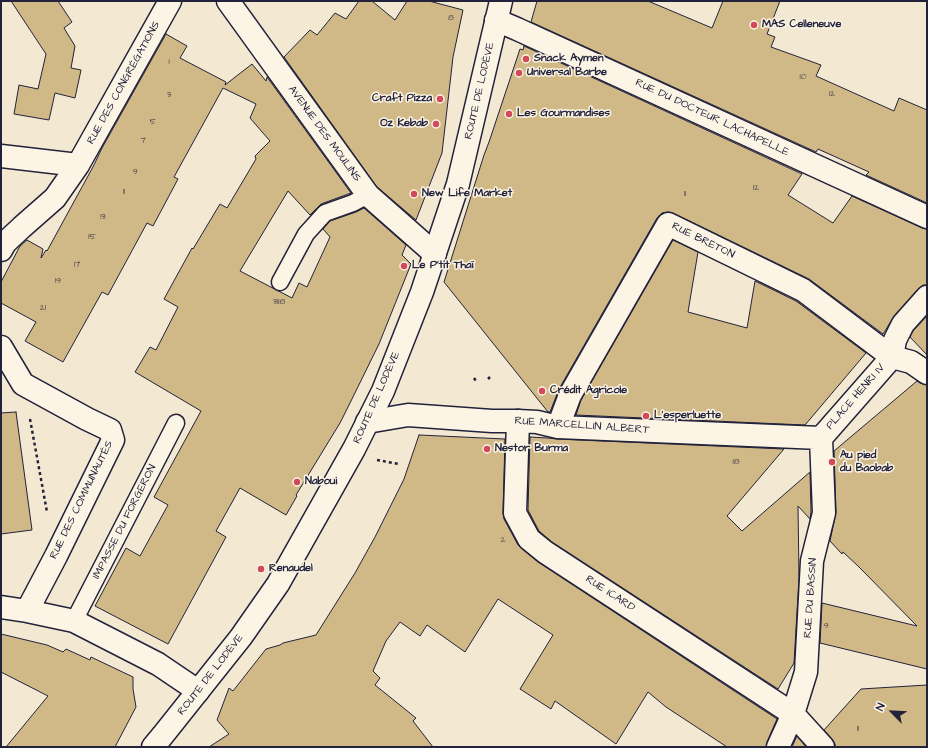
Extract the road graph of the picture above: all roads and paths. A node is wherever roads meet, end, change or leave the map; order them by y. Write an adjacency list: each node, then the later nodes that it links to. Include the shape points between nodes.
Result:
1 (170, 1): 5 (street, RUE DES CONGRÉGATIONS)
2 (228, 1): 6 (street, AVENUE DES MOULINS)
3 (499, 11): 7 (street, RUE DU DOCTEUR LACHAPELLE, via 531,35); 9 (street, ROUTE DE LODÈVE, via 458,184)
4 (1, 156): 5 (street)
5 (78, 165): 8 (street, RUE DES CONGRÉGATIONS, via 55,198 5,243)
6 (368, 195): 9 (street, AVENUE DES MOULINS); 10 (lane, via 353,204 325,213 306,234)
7 (927, 217)
8 (1, 250)
9 (435, 254): 17 (street, ROUTE DE LODÈVE, via 383,390)
10 (280, 282)
11 (927, 297): 13 (street, via 902,324 895,340)
12 (1, 347): 15 (street)
13 (892, 357): 14 (street, via 911,362); 19 (street, RUE BRETON, via 803,290 668,224 570,395); 20 (street, PLACE HENRI IV)
14 (927, 373)
15 (23, 384): 23 (path); 25 (street, RUE DES COMMUNAUTÉS, via 110,430 113,440)
16 (518, 421): 17 (street, RUE MARCELLIN ALBERT, via 408,415); 19 (street, RUE MARCELLIN ALBERT); 28 (street, RUE ICARD, via 516,513 529,539)
17 (367, 422): 27 (street, ROUTE DE LODÈVE, via 278,584 241,638)
18 (176, 423): 26 (lane, IMPASSE DU FORGERON)
19 (558, 427): 20 (street, RUE MARCELLIN ALBERT)
20 (821, 438): 28 (street, RUE DU BASSIN, via 824,513 812,560 806,672)
21 (373, 460): 22 (path)
22 (400, 464)
23 (48, 517)
24 (1, 607): 25 (street)
25 (27, 611): 26 (street)
26 (74, 621): 27 (street, via 158,664)
27 (198, 691): 29 (street, ROUTE DE LODÈVE)
28 (793, 714): 30 (street, RUE DU BASSIN); 31 (street)
29 (152, 747)
30 (778, 747)
31 (823, 747)

